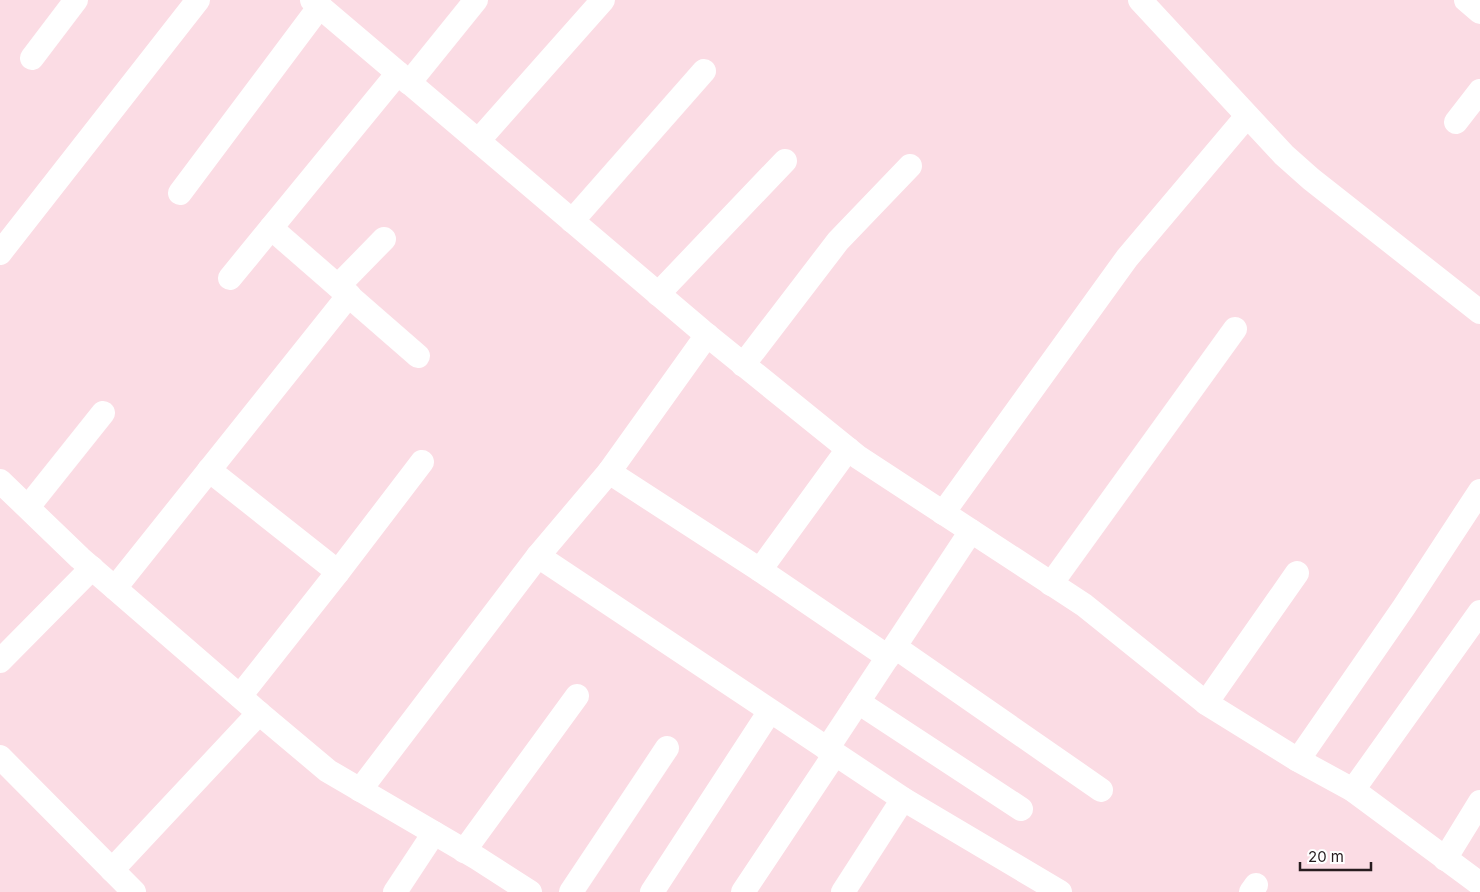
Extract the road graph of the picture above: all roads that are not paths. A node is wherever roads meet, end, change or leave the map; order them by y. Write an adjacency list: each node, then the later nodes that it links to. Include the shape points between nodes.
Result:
1 (76, 0): 9 (street)
2 (198, 0): 22 (street)
3 (476, 0): 11 (street)
4 (603, 0): 15 (street)
5 (1140, 0): 13 (street)
6 (1466, 0): 8 (street)
7 (325, 5): 11 (street); 18 (street)
8 (1480, 12)
9 (32, 58)
10 (704, 71): 19 (street)
11 (404, 78): 15 (street); 20 (street)
12 (1480, 91): 14 (street)
13 (1246, 116): 26 (street, via 1311,179); 38 (street, via 1127,258)
14 (1456, 122)
15 (478, 141): 19 (street)
16 (785, 161): 25 (street)
17 (910, 166): 30 (street, via 838,241)
18 (180, 193)
19 (572, 221): 25 (street)
20 (271, 228): 23 (street); 24 (street)
21 (384, 239): 24 (street)
22 (0, 253)
23 (230, 278)
24 (343, 291): 29 (street); 34 (street)
25 (658, 294): 28 (street)
26 (1480, 312)
27 (1235, 328): 45 (street)
28 (707, 336): 30 (street); 35 (street)
29 (418, 356)
30 (743, 364): 32 (street)
31 (102, 413): 37 (street)
32 (848, 449): 38 (street); 42 (street)
33 (422, 462): 43 (street)
34 (209, 470): 43 (street); 46 (street)
35 (609, 472): 40 (street); 42 (street)
36 (1480, 491): 59 (street)
37 (10, 497): 41 (street)
38 (943, 513): 39 (street)
39 (970, 531): 45 (street); 48 (street)
40 (538, 556): 54 (street); 60 (street)
41 (92, 568): 46 (street); 49 (street)
42 (760, 570): 48 (street)
43 (338, 572): 50 (street)
44 (1297, 573): 53 (street)
45 (1051, 584): 53 (street, via 1084,606)
46 (115, 588): 50 (street)
47 (1480, 612): 62 (street)
48 (891, 652): 52 (street); 61 (street)
49 (0, 661)
50 (240, 696): 55 (street)
51 (576, 696): 67 (street)
52 (858, 702): 57 (street); 65 (street)
53 (1206, 703): 59 (street)
54 (770, 711): 57 (street); 75 (street)
55 (259, 713): 60 (street, via 328,771); 69 (street)
56 (667, 748): 74 (street)
57 (831, 751): 63 (street); 76 (street)
58 (0, 757): 69 (street)
59 (1298, 760): 62 (street)
60 (360, 790): 66 (street)
61 (1101, 790)
62 (1354, 790): 68 (street)
63 (903, 799): 77 (street); 78 (street)
64 (1480, 802): 68 (street)
65 (1021, 809)
66 (434, 833): 67 (street); 73 (street)
67 (464, 851): 71 (street)
68 (1445, 859): 70 (street)
69 (112, 870): 72 (street)
70 (1480, 884)
71 (522, 890)
72 (134, 892)
73 (395, 892)
74 (570, 892)
75 (652, 892)
76 (743, 892)
77 (843, 892)
78 (1060, 892)

